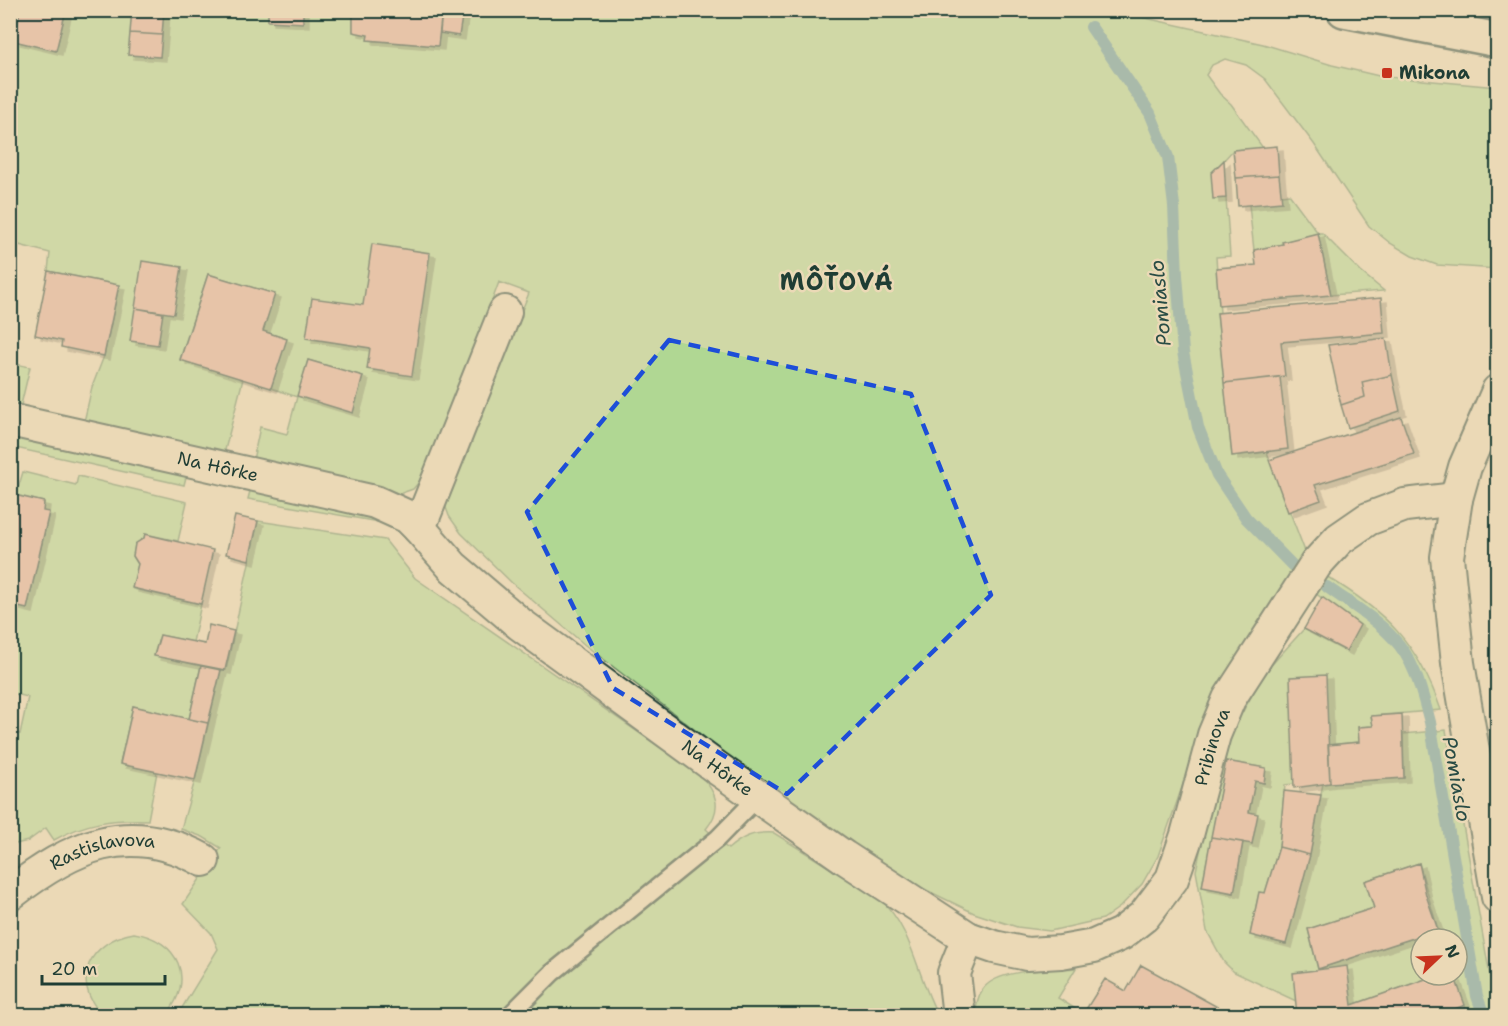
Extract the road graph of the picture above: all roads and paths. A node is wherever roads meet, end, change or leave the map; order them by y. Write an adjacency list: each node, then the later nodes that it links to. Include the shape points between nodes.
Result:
1 (1344, 10): 2 (street)
2 (1497, 40)
3 (505, 312): 7 (street)
4 (1497, 391): 6 (street)
5 (10, 420): 7 (street, Na Hôrke, via 375,502 408,517)
6 (1456, 499): 11 (street, via 1448,557 1452,622); 12 (street, Pribinova, via 1405,505 1368,519 1340,539 1316,564 1229,699 1214,735 1172,879 1144,916 1121,934 1062,952 1027,954)
7 (419, 528): 8 (street, Na Hôrke, via 453,567 520,624)
8 (758, 796): 12 (street, Na Hôrke); 13 (lane, via 717,839 552,973)
9 (203, 860): 10 (street, Rastislavova, via 159,843 100,843 40,871)
10 (10, 894)
11 (1497, 897)
12 (968, 938): 14 (street, via 954,973)
13 (509, 1016)
14 (959, 1016)

